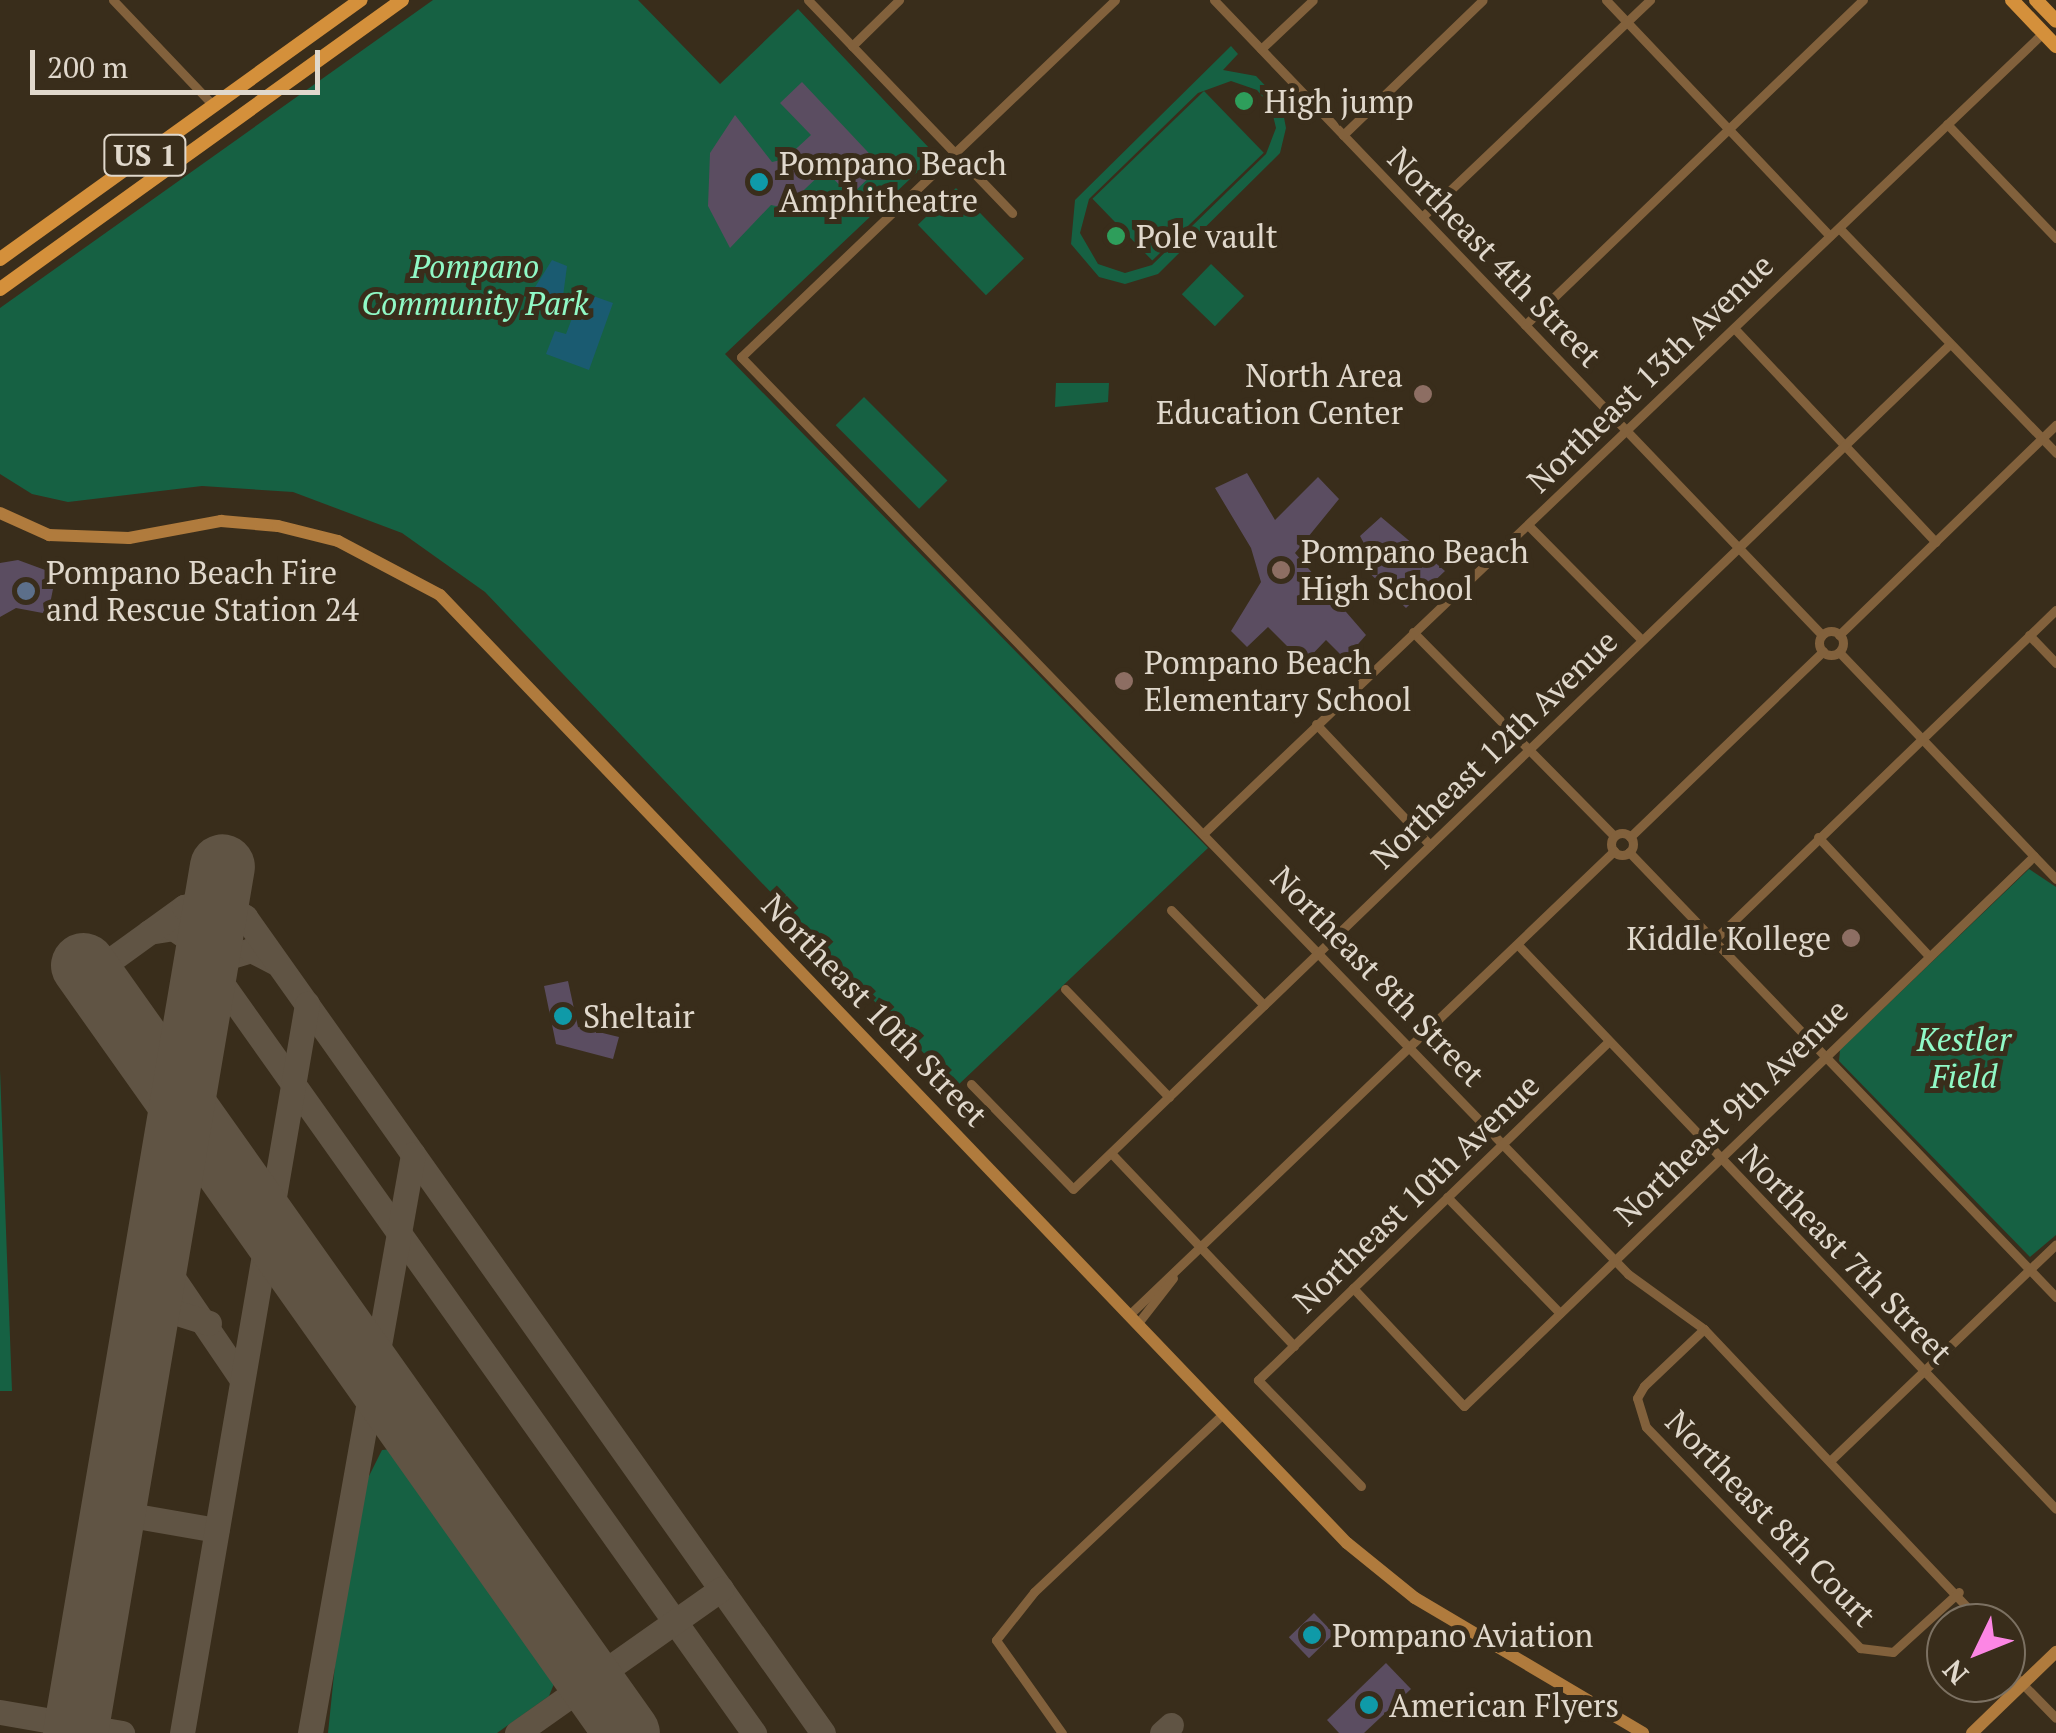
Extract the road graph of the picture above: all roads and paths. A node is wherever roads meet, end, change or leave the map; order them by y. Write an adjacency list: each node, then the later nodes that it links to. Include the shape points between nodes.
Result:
1 (113, 0): 23 (street)
2 (361, 0): 21 (main road, US 1)
3 (402, 0): 22 (main road, US 1)
4 (808, 0): 18 (street)
5 (900, 0): 18 (street)
6 (1115, 0): 28 (street)
7 (1214, 0): 20 (street, Northeast 4th Street)
8 (1313, 0): 20 (street)
9 (1483, 0): 26 (street)
10 (1606, 0): 16 (street)
11 (1650, 0): 16 (street)
12 (1864, 0): 25 (street)
13 (2012, 0): 17 (main road)
14 (2036, 0): 15 (main road)
15 (2056, 20)
16 (1626, 22): 25 (street); 30 (street)
17 (2050, 36): 19 (main road); 24 (street, Northeast 13th Avenue)
18 (852, 46): 28 (street)
19 (2056, 46)
20 (1261, 49): 26 (street, Northeast 4th Street)
21 (280, 58): 22 (main road); 23 (main road, US 1)
22 (268, 96): 27 (main road, US 1)
23 (214, 106): 27 (main road); 34 (main road, US 1)
24 (1948, 124): 31 (street, Northeast 13th Avenue); 33 (street)
25 (1728, 130): 32 (street); 36 (street)
26 (1343, 134): 30 (street, Northeast 4th Street)
27 (198, 147): 35 (main road, US 1)
28 (956, 155): 29 (street); 60 (street, Northeast 8th Street, via 741,358)
29 (1012, 213)
30 (1422, 218): 36 (street, Northeast 4th Street)
31 (1839, 228): 32 (street, Northeast 13th Avenue); 38 (street)
32 (1830, 236): 37 (street, Northeast 13th Avenue)
33 (2056, 238)
34 (0, 260)
35 (0, 290)
36 (1526, 325): 40 (street, Northeast 4th Street)
37 (1734, 328): 40 (street, Northeast 13th Avenue); 42 (street)
38 (1950, 344): 41 (street); 42 (street, Northeast 12th Avenue)
39 (2056, 425): 41 (street)
40 (1626, 430): 45 (street, Northeast 13th Avenue); 47 (street, Northeast 4th Street)
41 (2042, 438): 43 (street); 46 (street)
42 (1845, 445): 46 (street); 47 (street, Northeast 12th Avenue)
43 (2056, 453)
44 (0, 513): 92 (street, Northeast 10th Street, via 48,535 130,538 221,521 278,526 353,547 440,595)
45 (1528, 526): 49 (street, Northeast 13th Avenue); 53 (street)
46 (1936, 542): 51 (street)
47 (1739, 548): 50 (street, Northeast 4th Street); 53 (street, Northeast 12th Avenue)
48 (2056, 610): 52 (street)
49 (1413, 632): 57 (street, Northeast 13th Avenue); 59 (street)
50 (1822, 634): 51 (street); 54 (street)
51 (1840, 635): 55 (street)
52 (2030, 635): 56 (street); 58 (street)
53 (1642, 640): 59 (street, Northeast 12th Avenue)
54 (1822, 651): 55 (street); 62 (street)
55 (1838, 652): 58 (street)
56 (2056, 663)
57 (1316, 724): 60 (street, Northeast 13th Avenue); 64 (street)
58 (1922, 739): 63 (street); 67 (street)
59 (1529, 750): 61 (street); 64 (street, Northeast 12th Avenue)
60 (1205, 832): 72 (street, Northeast 8th Street)
61 (1614, 836): 62 (street); 65 (street)
62 (1630, 836): 66 (street)
63 (1818, 837): 70 (street); 73 (street)
64 (1430, 845): 72 (street, Northeast 12th Avenue)
65 (1614, 852): 66 (street); 71 (street)
66 (1629, 852): 70 (street)
67 (2034, 856): 68 (street); 73 (street, Northeast 9th Avenue)
68 (2056, 879)
69 (1171, 910): 75 (street)
70 (1714, 940): 78 (street)
71 (1518, 945): 76 (street, Northeast 7th Street); 77 (street)
72 (1320, 951): 75 (street, Northeast 12th Avenue); 77 (street, Northeast 8th Street)
73 (1928, 955): 78 (street, Northeast 9th Avenue)
74 (1065, 989): 80 (street)
75 (1264, 1005): 80 (street, Northeast 12th Avenue)
76 (1608, 1041): 81 (street, Northeast 10th Avenue); 83 (street, Northeast 7th Street)
77 (1412, 1046): 81 (street, Northeast 8th Street); 86 (street)
78 (1825, 1055): 83 (street, Northeast 9th Avenue); 88 (street)
79 (971, 1084): 82 (street, Northeast 12th Avenue, via 1073,1189)
80 (1169, 1097): 82 (street, Northeast 12th Avenue)
81 (1504, 1142): 84 (street, Northeast 10th Avenue); 87 (street, Northeast 8th Street)
82 (1111, 1153): 86 (street)
83 (1720, 1158): 87 (street, Northeast 9th Avenue); 95 (street, Northeast 7th Street)
84 (1448, 1197): 89 (street, Northeast 10th Avenue); 91 (street)
85 (2056, 1244): 88 (street)
86 (1202, 1248): 92 (street); 94 (street)
87 (1615, 1261): 91 (street, Northeast 9th Avenue); 93 (street, Northeast 8th Street)
88 (2029, 1269): 90 (street); 95 (street)
89 (1353, 1288): 91 (street, Northeast 9th Avenue, via 1464,1406); 94 (street, Northeast 10th Avenue)
90 (2056, 1297)
91 (1560, 1314)
92 (1134, 1319): 96 (street, Northeast 10th Street)
93 (1704, 1329): 97 (street, Northeast 8th Street); 100 (street, Northeast 8th Court, via 1637,1398 1646,1427 1672,1455 1860,1648 1892,1652)
94 (1294, 1346): 98 (street, Northeast 10th Avenue, via 1258,1380)
95 (1924, 1371): 97 (street); 99 (street, Northeast 7th Street)
96 (1224, 1413): 107 (street, via 1034,1592 996,1640); 108 (street, Northeast 10th Street, via 1347,1542 1415,1598)
97 (1832, 1460): 100 (street, Northeast 8th Street)
98 (1361, 1486)
99 (2056, 1510)
100 (1959, 1592): 101 (street, Northeast 8th Street)
101 (1967, 1603)
102 (2056, 1652): 103 (street)
103 (2026, 1680)
104 (2026, 1688): 106 (street)
105 (2003, 1703): 109 (street)
106 (2056, 1718)
107 (1062, 1733)
108 (1642, 1733)
109 (1972, 1733)

